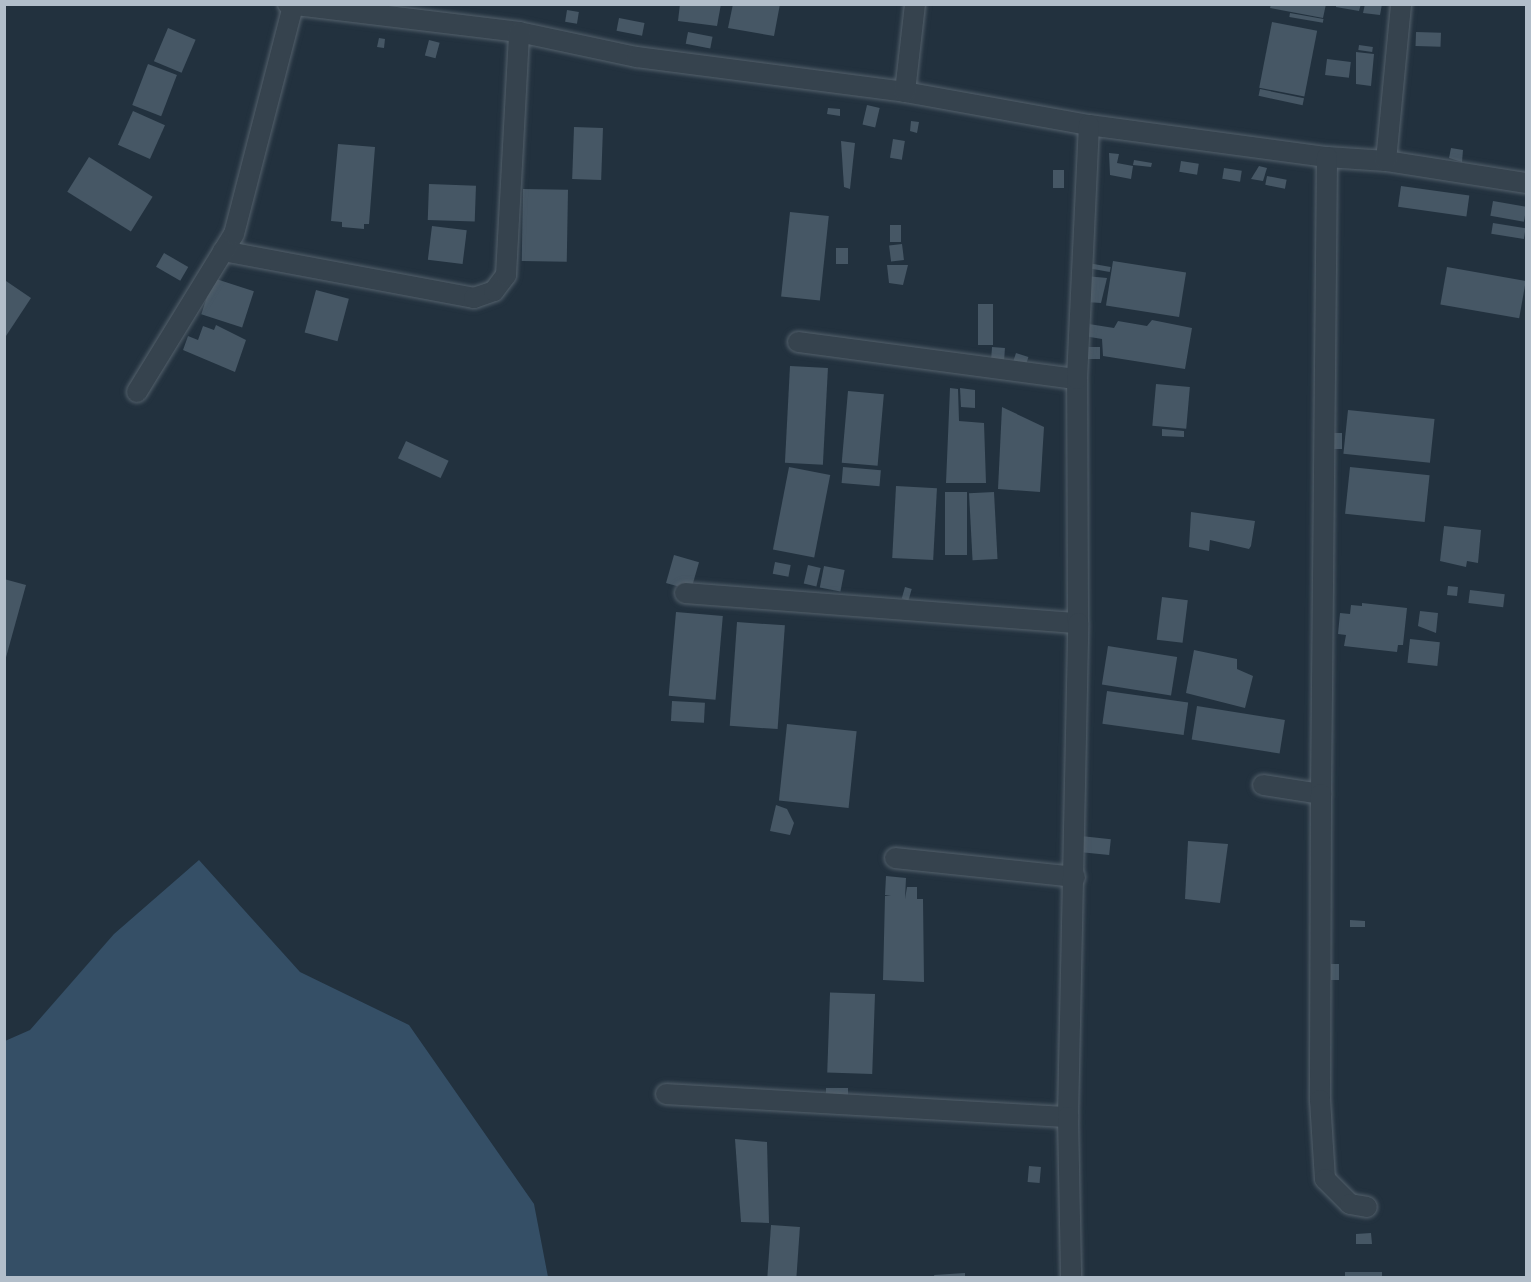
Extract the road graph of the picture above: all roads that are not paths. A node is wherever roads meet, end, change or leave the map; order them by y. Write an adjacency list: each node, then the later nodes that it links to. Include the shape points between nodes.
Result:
1 (915, 4): 5 (street)
2 (1401, 4): 8 (street)
3 (291, 5): 4 (street); 10 (street, via 234,234)
4 (519, 32): 5 (street, via 637,57); 10 (street, via 506,275 494,291 474,298)
5 (905, 92): 6 (street)
6 (1089, 125): 7 (street); 12 (street)
7 (1327, 157): 8 (street); 17 (street)
8 (1386, 161): 9 (street)
9 (1527, 183)
10 (223, 251): 13 (street)
11 (798, 342): 12 (street)
12 (1077, 379): 15 (street)
13 (136, 392)
14 (685, 593): 15 (street)
15 (1078, 623): 19 (street)
16 (1263, 785): 17 (street)
17 (1321, 794): 22 (street, via 1320,1100 1325,1179 1350,1204)
18 (896, 858): 19 (street)
19 (1075, 877): 21 (street)
20 (666, 1094): 21 (street)
21 (1068, 1117): 23 (street)
22 (1367, 1207)
23 (1071, 1278)

